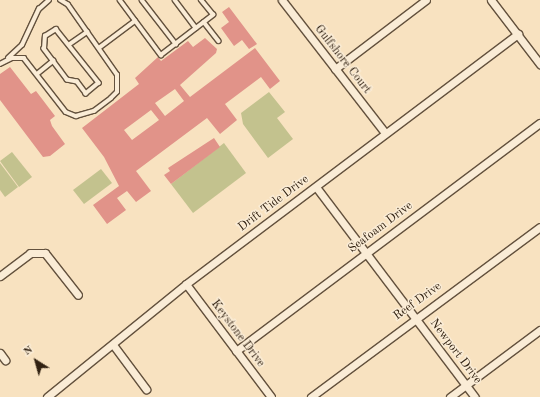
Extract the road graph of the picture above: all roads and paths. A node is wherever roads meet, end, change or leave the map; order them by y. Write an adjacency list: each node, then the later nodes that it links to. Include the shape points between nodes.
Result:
1 (49, 0): 19 (lane, via 38,9 22,44)
2 (60, 0): 13 (lane)
3 (120, 0): 10 (lane)
4 (142, 0): 17 (lane)
5 (175, 0): 12 (lane)
6 (201, 0): 11 (lane, via 213,15)
7 (426, 0): 23 (street)
8 (491, 0): 14 (street)
9 (286, 1): 23 (street, Gulfshore Court)
10 (135, 21): 17 (lane, via 161,55); 18 (lane)
11 (204, 22): 12 (lane); 15 (lane)
12 (196, 28): 17 (lane)
13 (87, 32): 16 (lane); 18 (lane)
14 (518, 34): 22 (street); 26 (street, Drift Tide Drive)
15 (219, 41)
16 (70, 44): 20 (lane, via 59,30 45,36 42,45); 20 (lane, via 99,84 86,94 77,82 68,80)
17 (176, 44)
18 (99, 48): 24 (lane, via 117,75 117,92 85,116 66,112)
19 (5, 60): 21 (lane); 24 (lane, via 24,58)
20 (53, 61): 24 (lane)
21 (0, 64)
22 (540, 64)
23 (335, 69): 26 (street, Gulfshore Court)
24 (37, 74)
25 (540, 122): 29 (street, Seafoam Drive)
26 (385, 133): 27 (street, Drift Tide Drive)
27 (316, 187): 29 (street, Newport Drive); 31 (street, Drift Tide Drive)
28 (540, 227): 33 (street, Reef Drive)
29 (366, 253): 33 (street, Newport Drive); 36 (street, Seafoam Drive)
30 (0, 276): 32 (street, via 30,253 45,253)
31 (186, 284): 35 (street, Drift Tide Drive); 36 (street, Keystone Drive)
32 (78, 295)
33 (415, 318): 39 (street, Newport Drive); 43 (street, Reef Drive)
34 (540, 330): 39 (street)
35 (114, 346): 40 (street); 41 (street, Drift Tide Drive)
36 (236, 351): 42 (street, Keystone Drive)
37 (0, 353): 38 (street)
38 (5, 360)
39 (466, 385): 44 (street); 45 (street, Newport Drive)
40 (146, 389)
41 (47, 397)
42 (271, 397)
43 (311, 397)
44 (450, 397)
45 (475, 397)

